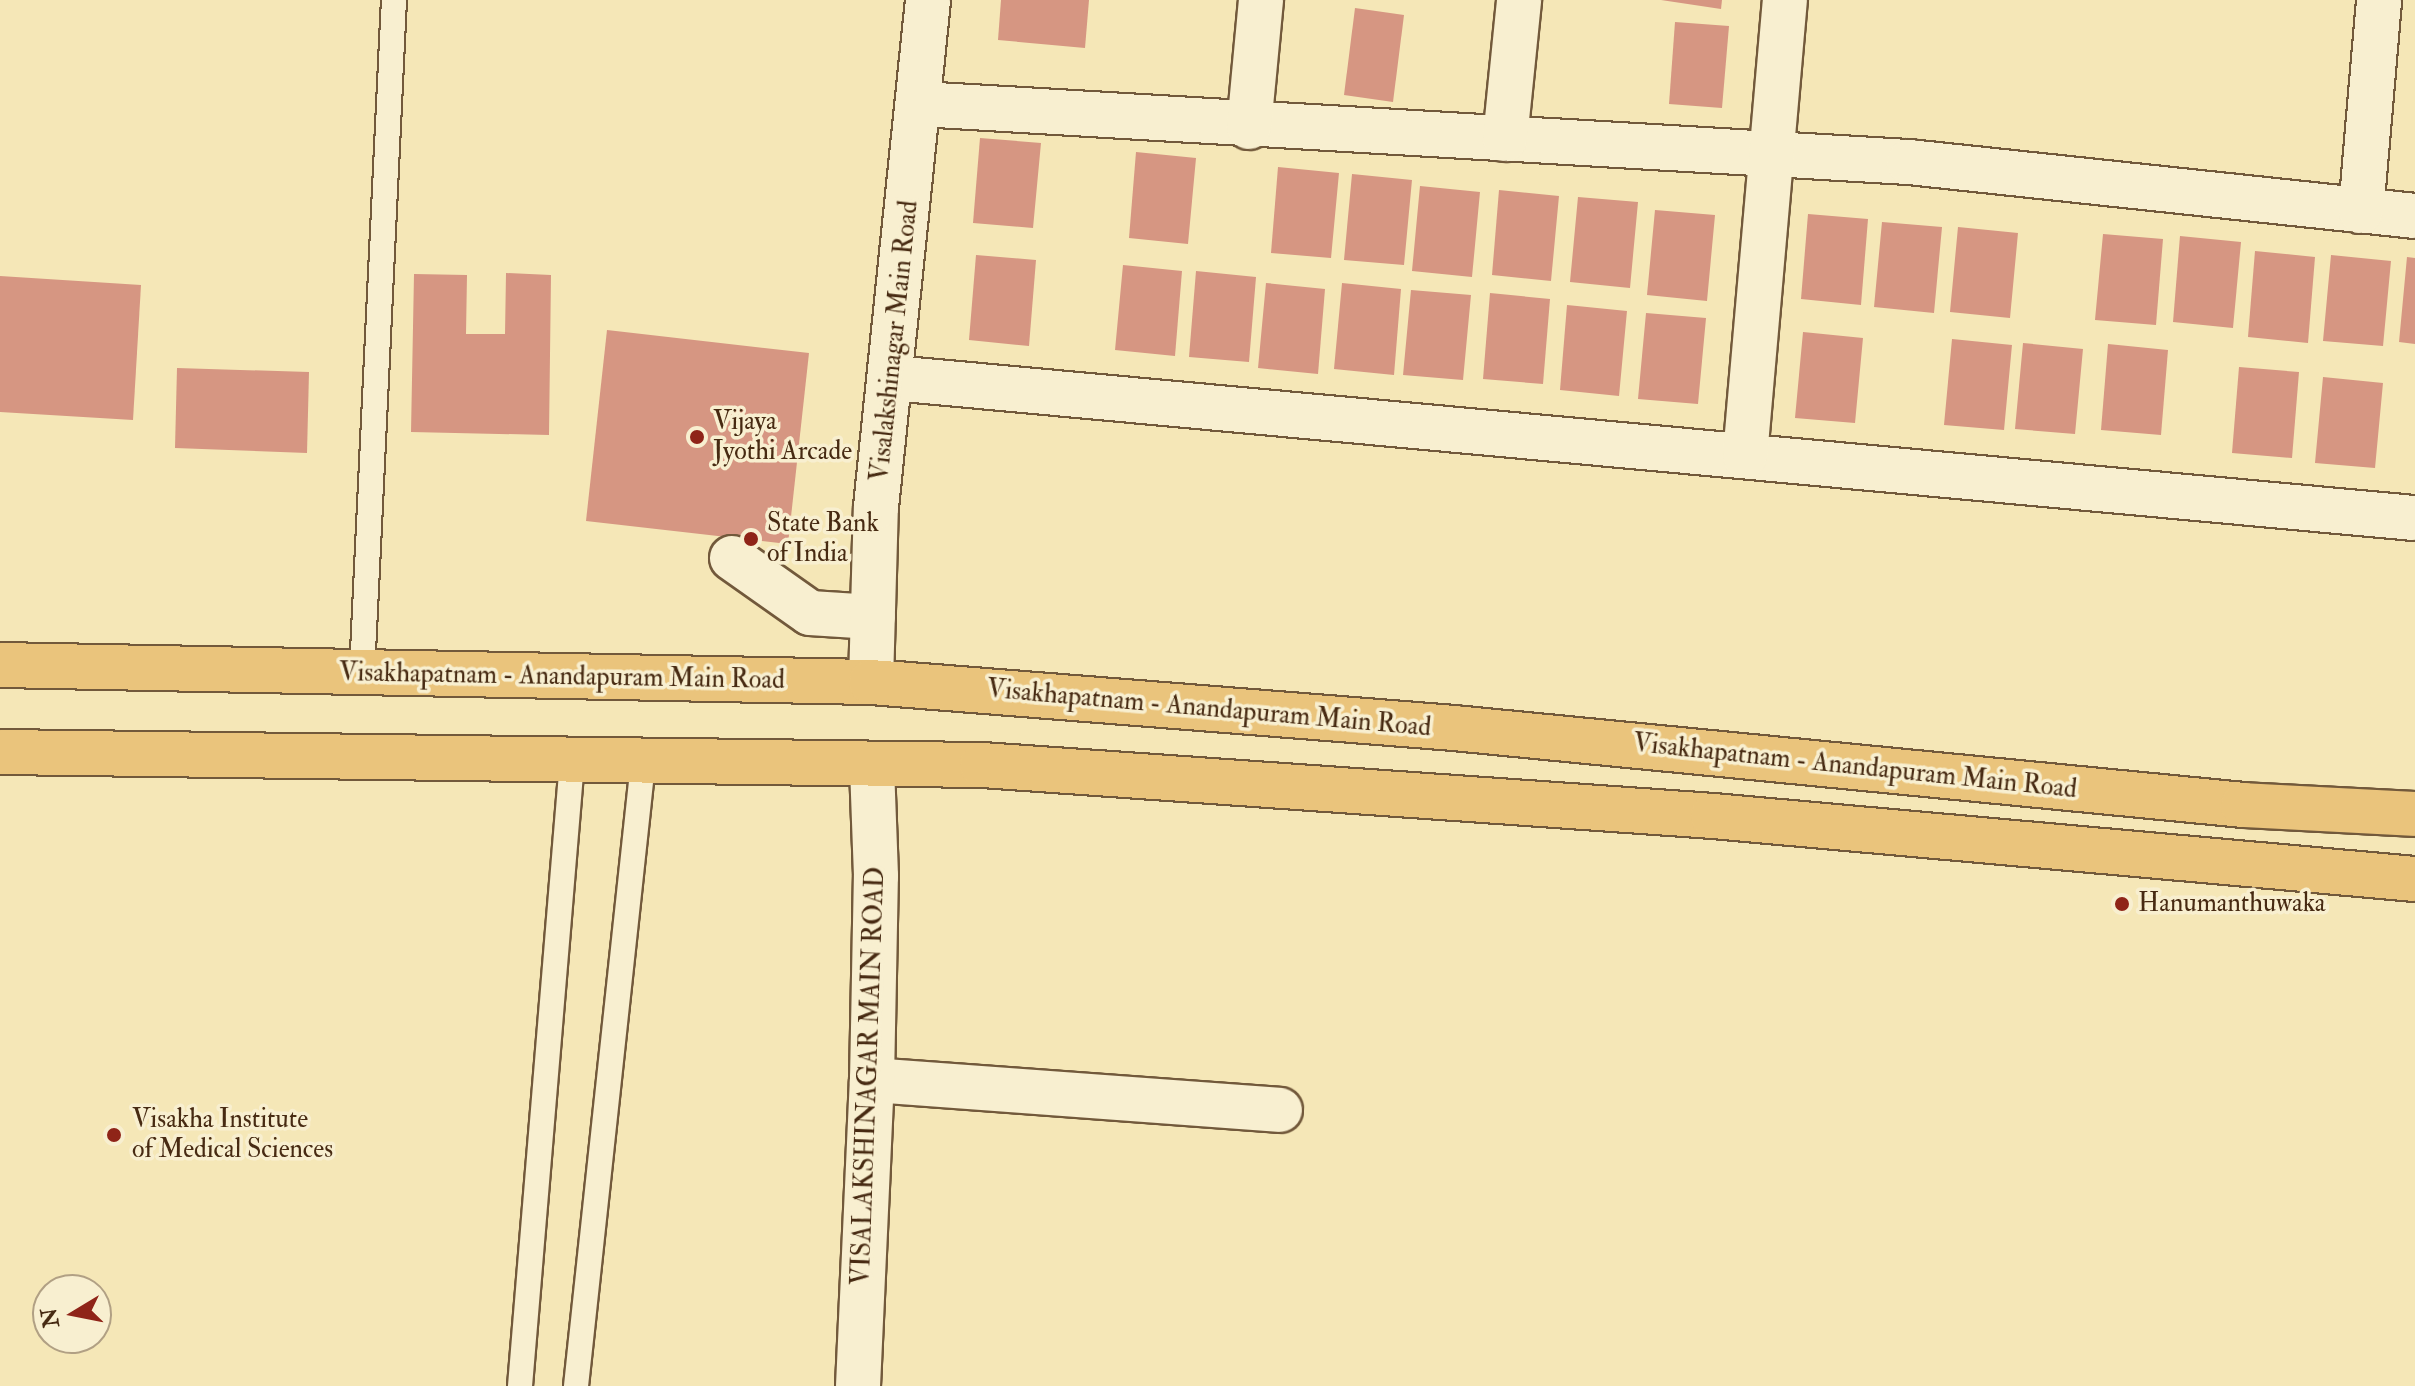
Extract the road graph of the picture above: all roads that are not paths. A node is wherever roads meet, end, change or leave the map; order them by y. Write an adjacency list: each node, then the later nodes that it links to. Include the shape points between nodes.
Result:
1 (394, 0): 19 (lane)
2 (928, 0): 7 (street, Visalakshinagar Main Road)
3 (1261, 0): 8 (street)
4 (1519, 0): 9 (street)
5 (1785, 0): 10 (street)
6 (2379, 0): 11 (street)
7 (920, 104): 8 (street); 13 (street, Visalakshinagar Main Road)
8 (1249, 127): 9 (street)
9 (1505, 139): 10 (street)
10 (1773, 155): 11 (street, via 1909,162); 14 (street)
11 (2361, 211): 12 (street)
12 (2415, 216)
13 (893, 378): 14 (street); 17 (street, Visalakshinagar Main Road, via 876,507)
14 (1745, 456): 15 (street)
15 (2415, 518)
16 (732, 558): 17 (street, via 810,613)
17 (873, 617): 20 (street, Visalakshinagar Main Road)
18 (0, 665): 19 (main road, Visakhapatnam - Anandapuram Main Road)
19 (362, 673): 20 (main road, Visakhapatnam - Anandapuram Main Road)
20 (871, 682): 25 (main road, Visakhapatnam - Anandapuram Main Road, via 1438,727 2243,805)
21 (0, 752): 22 (main road)
22 (572, 761): 23 (main road); 29 (lane)
23 (643, 763): 24 (main road); 30 (lane)
24 (872, 766): 26 (main road, via 982,765 1224,779); 27 (street, VISALAKSHINAGAR MAIN ROAD)
25 (2415, 814)
26 (2408, 880)
27 (872, 1080): 28 (street); 31 (street, VISALAKSHINAGAR MAIN ROAD)
28 (1280, 1110)
29 (520, 1386)
30 (576, 1386)
31 (858, 1386)

